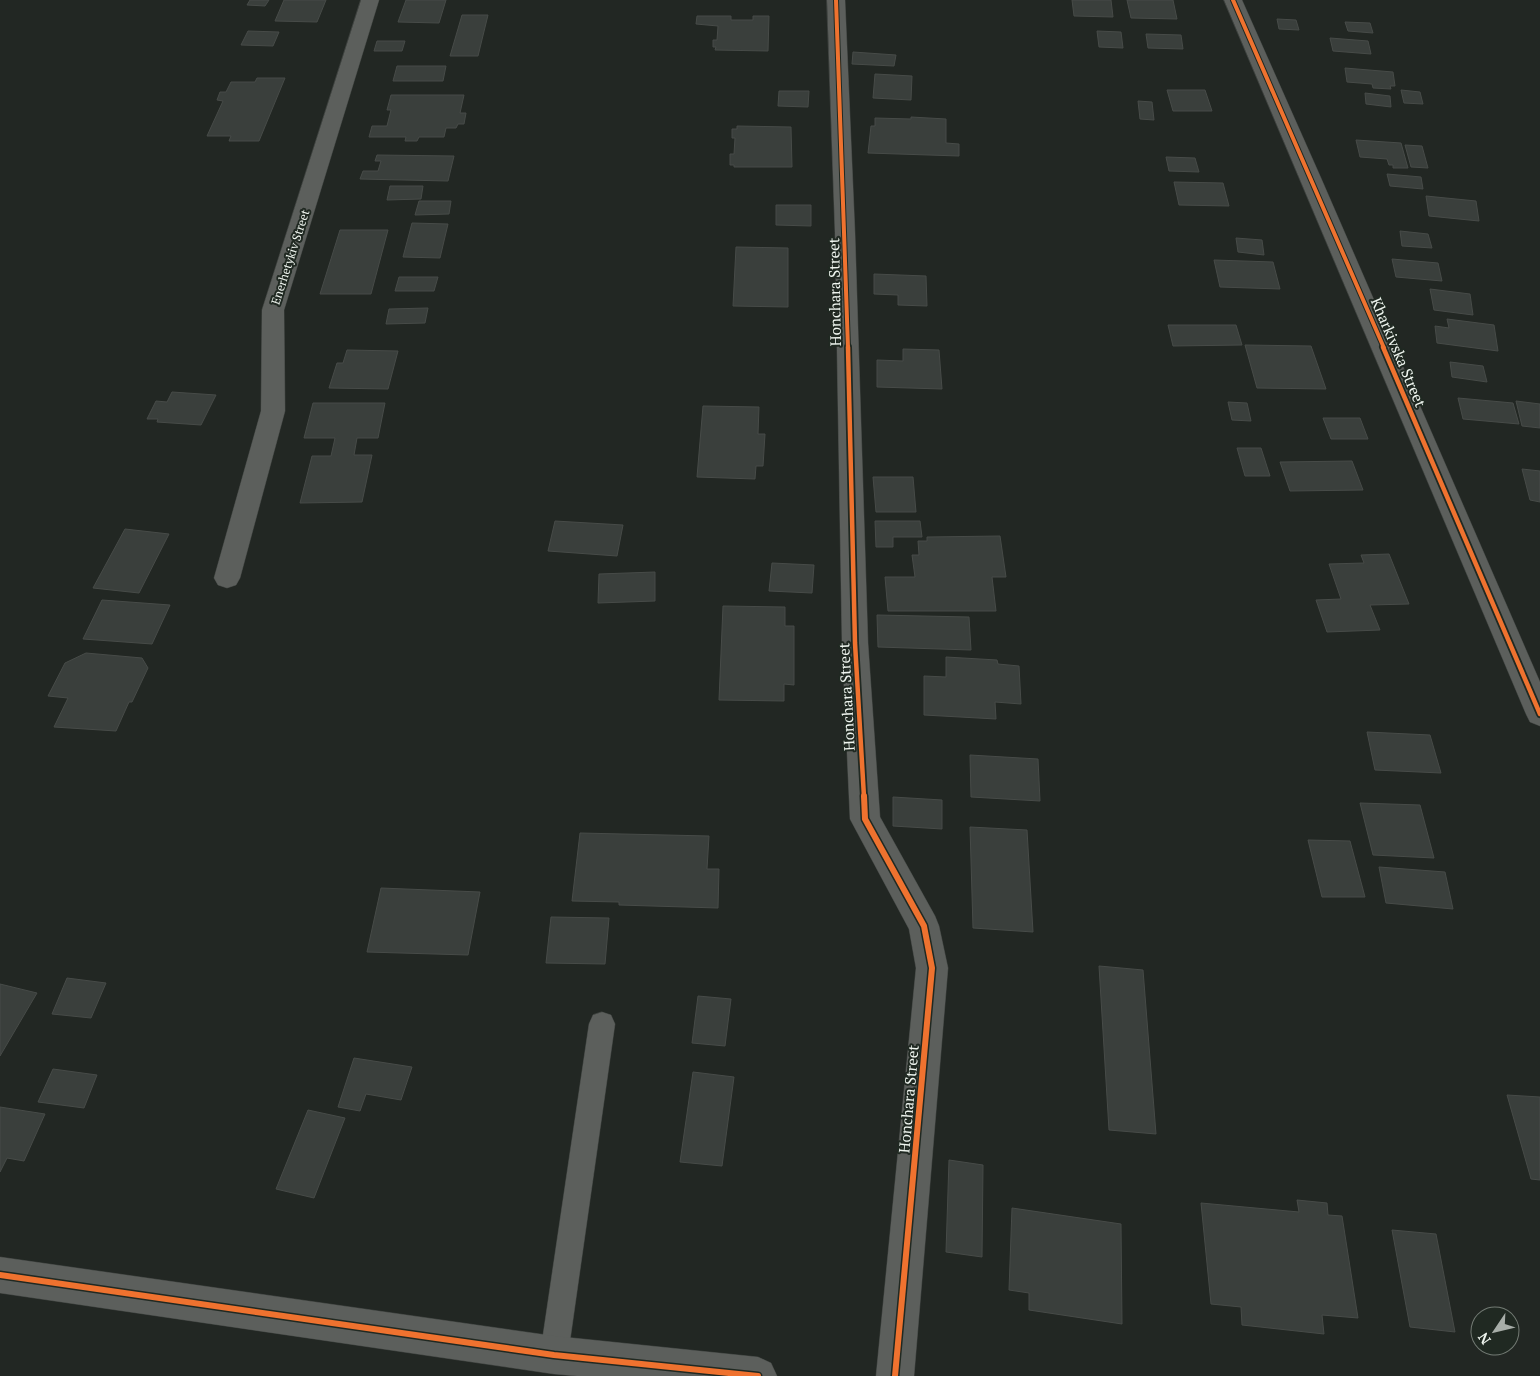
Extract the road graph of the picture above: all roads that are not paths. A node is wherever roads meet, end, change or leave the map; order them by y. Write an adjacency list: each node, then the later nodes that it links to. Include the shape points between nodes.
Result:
1 (370, 0): 4 (street, Enerhetykiv Street, via 273,310 273,411)
2 (836, 0): 10 (street, Honchara Street, via 855,643 865,819 924,926 932,968)
3 (1233, 0): 5 (street, Kharkivska Street, via 1305,160)
4 (227, 578)
5 (1540, 714)
6 (602, 1024): 8 (lane)
7 (0, 1275): 8 (street)
8 (554, 1355): 9 (street)
9 (741, 1375)
10 (895, 1376)

